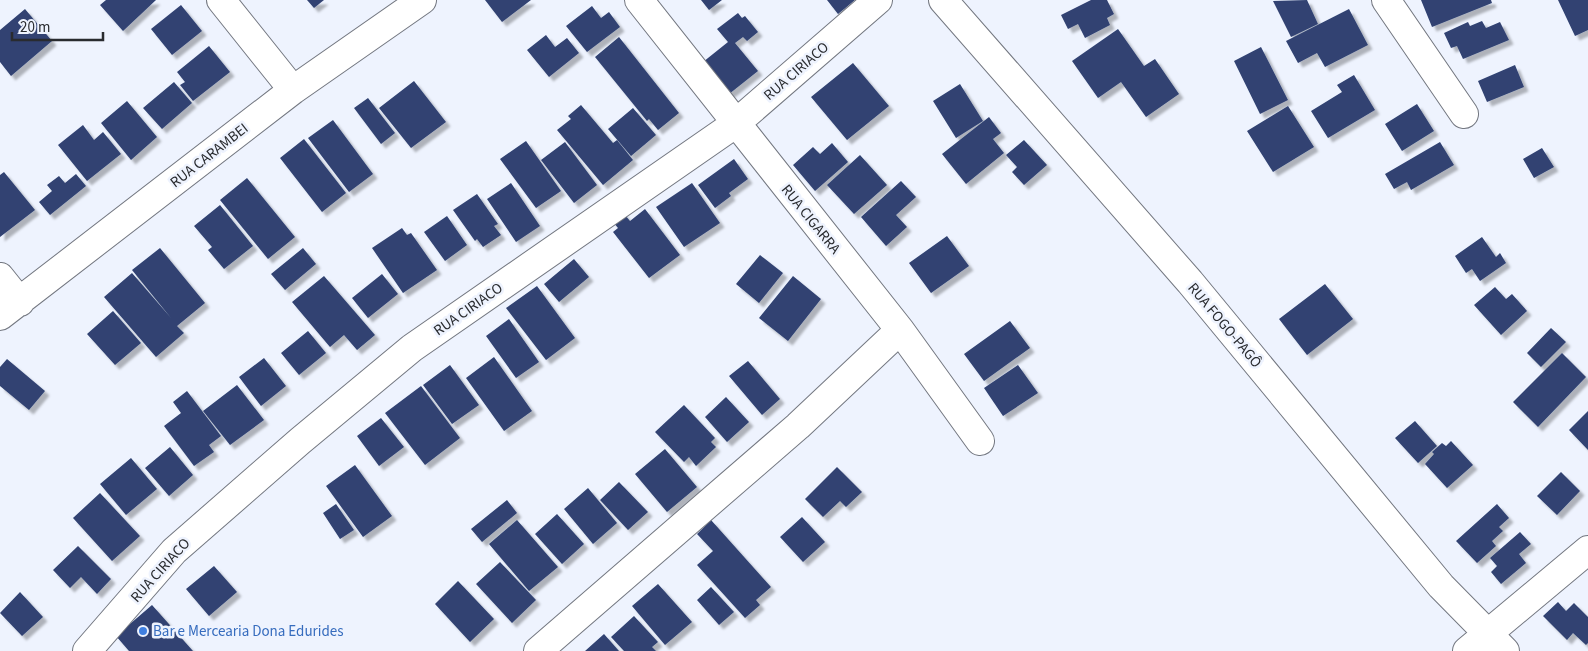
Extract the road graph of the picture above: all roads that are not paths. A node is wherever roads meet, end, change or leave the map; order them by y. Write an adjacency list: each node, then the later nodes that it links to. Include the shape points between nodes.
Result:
1 (221, 0): 7 (street)
2 (422, 0): 7 (street, RUA CARAMBEI)
3 (639, 0): 9 (street, RUA CIGARRA)
4 (878, 0): 9 (street, RUA CIRIACO)
5 (943, 0): 16 (street, RUA FOGO-PAGÔ, via 1190,282 1441,586)
6 (1386, 0): 8 (street)
7 (293, 90): 11 (street, RUA CARAMBEI)
8 (1464, 114)
9 (735, 124): 12 (street, RUA CIGARRA); 15 (street, RUA CIRIACO, via 412,348 285,453 174,551)
10 (0, 277): 11 (street)
11 (10, 309)
12 (900, 330): 13 (street, RUA CIGARRA); 17 (street, via 776,446)
13 (980, 440)
14 (1588, 550): 16 (street)
15 (101, 646)
16 (1486, 646)
17 (538, 651)

